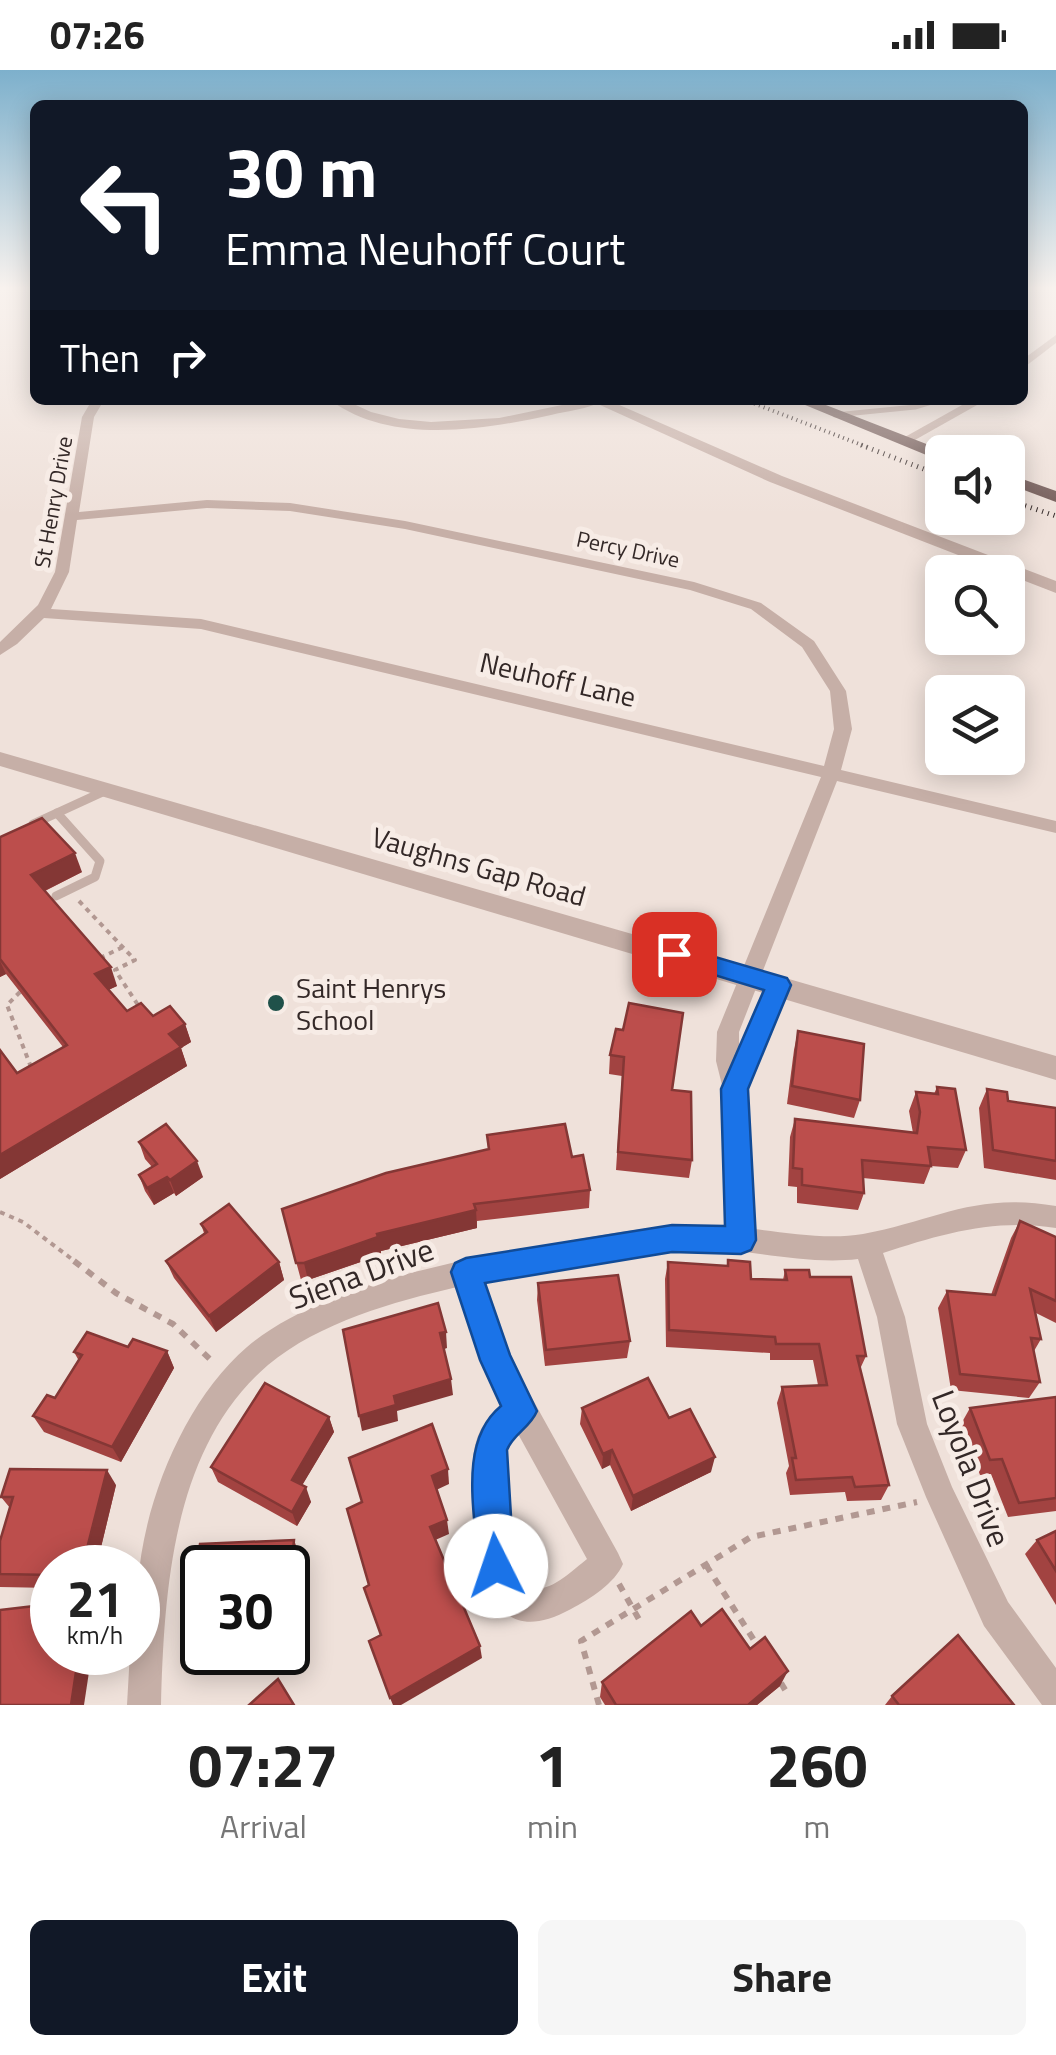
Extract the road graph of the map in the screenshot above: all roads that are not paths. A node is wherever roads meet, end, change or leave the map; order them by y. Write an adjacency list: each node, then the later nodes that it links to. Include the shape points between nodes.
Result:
1 (95, 405): 13 (street, St Henry Drive)
2 (344, 405): 3 (street, via 394,421 443,426 510,421)
3 (576, 405)
4 (607, 405): 14 (street, via 776,479)
5 (813, 405): 8 (main road)
6 (926, 405): 8 (lane)
7 (971, 405): 9 (street)
8 (836, 414): 9 (main road)
9 (902, 442): 10 (main road)
10 (925, 450)
11 (1025, 485): 12 (main road)
12 (1056, 497)
13 (69, 517): 15 (street, St Henry Drive, via 62,572); 18 (street, Percy Drive, via 207,504 290,507 694,586 756,606 808,644 838,691 843,729)
14 (1056, 587)
15 (44, 613): 16 (street, St Henry Drive); 18 (street, Neuhoff Lane, via 200,624)
16 (0, 650)
17 (0, 760): 19 (street, Vaughns Gap Road)
18 (832, 771): 21 (street, Neuhoff Lane); 24 (street, Percy Drive)
19 (107, 790): 20 (lane); 24 (street, Vaughns Gap Road)
20 (57, 813): 22 (lane); 23 (lane, via 100,861 94,877)
21 (1056, 827)
22 (14, 833)
23 (58, 895)
24 (749, 976): 25 (street, Vaughns Gap Road); 27 (street, Percy Drive, via 728,1032)
25 (779, 985): 26 (street, Vaughns Gap Road); 27 (street)
26 (1056, 1068)
27 (734, 1089): 29 (street, Percy Drive)
28 (1056, 1218): 30 (street, Siena Drive, via 973,1215)
29 (741, 1240): 30 (street, Siena Drive); 31 (street, Siena Drive, via 672,1238)
30 (867, 1246): 33 (street, Loyola Drive, via 891,1317 912,1424 941,1497 996,1614)
31 (466, 1272): 32 (street); 34 (street, Siena Drive, via 311,1324 232,1381 199,1428 180,1472 157,1569)
32 (521, 1411): 32 (street, via 607,1564 554,1601 521,1602 502,1586 496,1566 490,1450 497,1431)
33 (1056, 1696)
34 (144, 1705)

